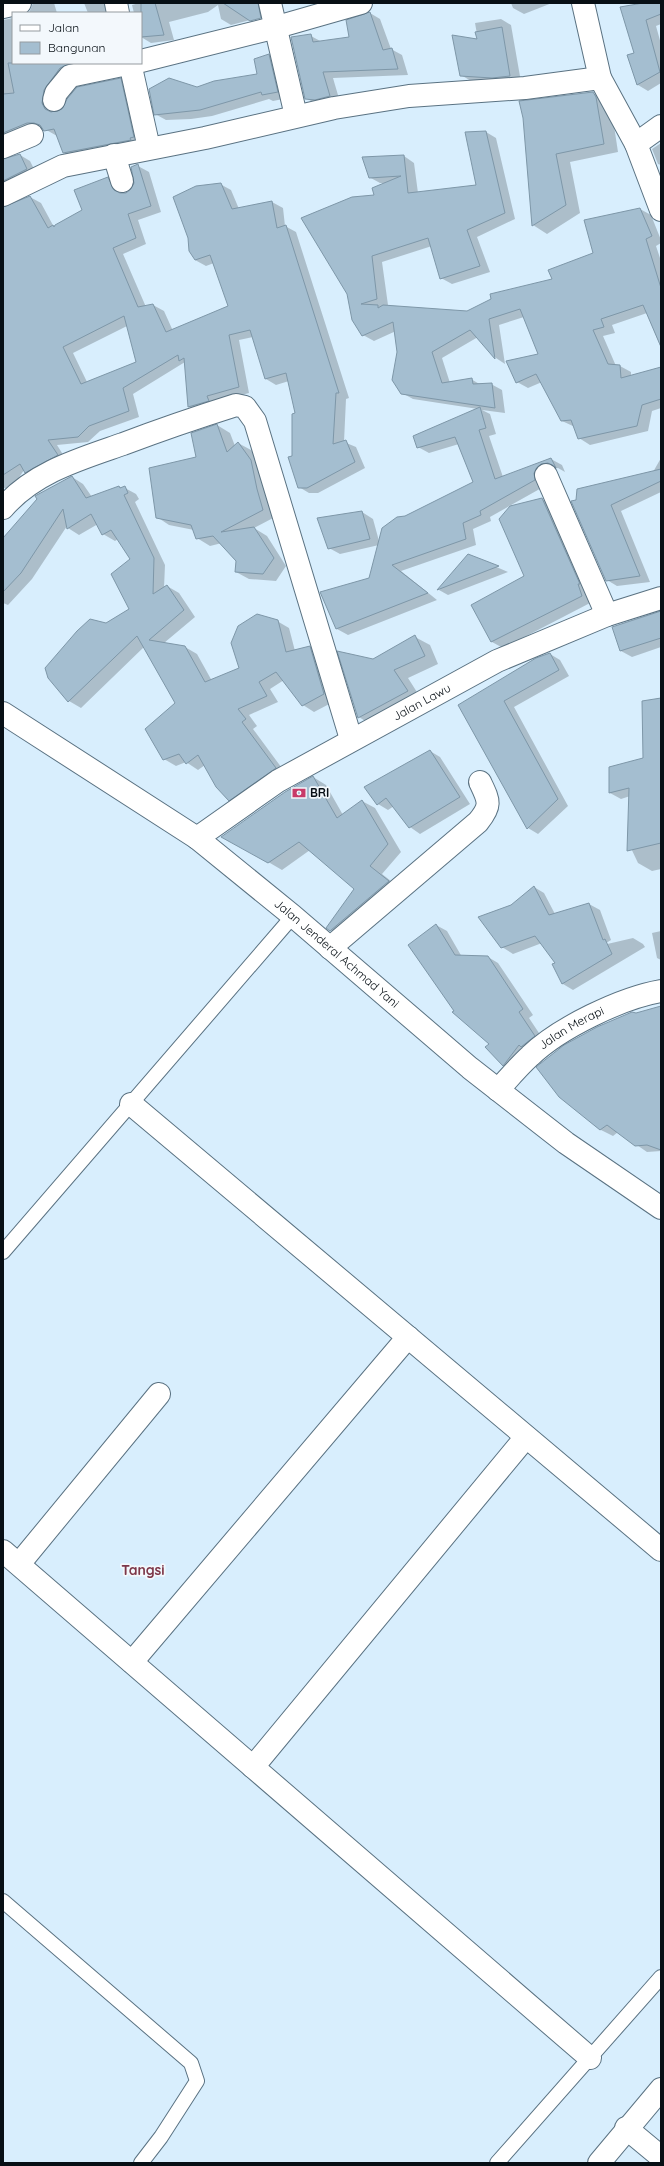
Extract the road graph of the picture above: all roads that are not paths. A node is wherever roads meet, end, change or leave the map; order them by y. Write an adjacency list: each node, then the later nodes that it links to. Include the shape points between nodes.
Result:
1 (20, 3): 5 (street)
2 (270, 3): 6 (street)
3 (361, 3): 6 (street)
4 (582, 3): 10 (street)
5 (3, 7)
6 (277, 27): 7 (street); 12 (street)
7 (142, 61)
8 (128, 64): 11 (street, via 70,76 56,93)
9 (133, 64): 17 (street)
10 (600, 78): 12 (street, via 525,88 402,97); 15 (street)
11 (54, 100)
12 (296, 116): 17 (street, via 205,138)
13 (661, 126): 15 (street)
14 (32, 135): 16 (street)
15 (636, 144): 21 (street)
16 (3, 147)
17 (149, 148): 18 (street)
18 (114, 155): 19 (street); 20 (street, via 63,166)
19 (122, 181)
20 (3, 195)
21 (661, 210)
22 (546, 475): 25 (street)
23 (3, 508): 27 (street, via 27,486 61,466 236,405 245,407 255,421)
24 (661, 598): 25 (street, Jalan Lawu)
25 (607, 615): 27 (street, Jalan Lawu, via 497,661)
26 (5, 716): 29 (street, Jalan Jenderal Achmad Yani)
27 (351, 739): 29 (street, Jalan Lawu, via 278,781)
28 (480, 782): 31 (street, via 488,804 478,822)
29 (197, 838): 30 (street, Jalan Jenderal Achmad Yani)
30 (294, 916): 31 (street, Jalan Jenderal Achmad Yani); 34 (lane)
31 (330, 948): 33 (street, Jalan Jenderal Achmad Yani)
32 (661, 991): 33 (street, Jalan Merapi, via 622,1003 565,1029 530,1056)
33 (498, 1090): 35 (street, Jalan Jenderal Achmad Yani, via 566,1143)
34 (131, 1104): 36 (lane); 37 (street)
35 (661, 1208)
36 (3, 1252)
37 (408, 1337): 39 (street); 42 (street)
38 (159, 1394): 41 (street)
39 (526, 1436): 40 (street); 43 (street)
40 (661, 1550)
41 (11, 1557): 42 (street)
42 (132, 1662): 43 (street)
43 (253, 1766): 46 (street)
44 (3, 1901): 50 (lane, via 191,2063 197,2081)
45 (661, 1977): 46 (lane)
46 (590, 2058): 51 (lane)
47 (661, 2089): 48 (street)
48 (626, 2128): 49 (street); 52 (street)
49 (661, 2157)
50 (141, 2163)
51 (497, 2163)
52 (599, 2163)

